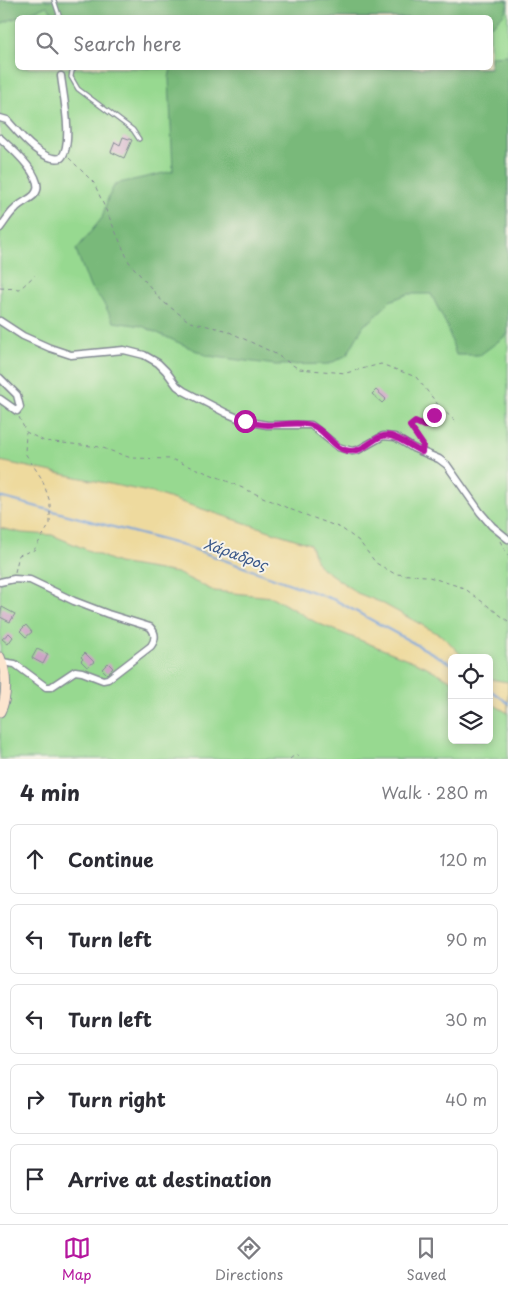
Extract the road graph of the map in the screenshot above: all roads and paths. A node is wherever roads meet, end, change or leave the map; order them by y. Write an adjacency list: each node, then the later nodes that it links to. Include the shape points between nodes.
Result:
1 (54, 0): 2 (lane)
2 (59, 15)
3 (73, 70): 7 (lane, via 71,77 78,89 133,130)
4 (61, 76): 8 (street, via 67,119)
5 (0, 118): 8 (street, via 7,120 39,151 55,159)
6 (0, 138): 9 (street, via 20,157 35,176 38,186 34,195 15,208)
7 (140, 140)
8 (64, 154): 15 (path, via 94,183 129,262 162,301 190,322 225,330 299,369 346,373 380,364 416,377)
9 (0, 228)
10 (36, 276): 11 (path, via 20,289)
11 (0, 288)
12 (0, 321): 19 (street, via 23,336 71,355 124,350 144,355 158,363 184,391 245,421 267,425 311,425 345,450 358,450 387,435)
13 (0, 378): 16 (street, via 20,398)
14 (0, 399): 16 (street)
15 (440, 407): 17 (path); 19 (path, via 432,405 430,408 434,415 430,426 415,422 410,426 423,445)
16 (17, 411): 18 (path)
17 (457, 423)
18 (26, 432): 21 (path, via 25,453 42,479 50,502 50,524 34,550 19,555); 23 (path, via 44,441 100,447 131,458 171,459 220,478 342,528 359,541 376,563 396,574 426,576 464,588)
19 (422, 452): 20 (street, via 447,465 480,512)
20 (508, 539)
21 (14, 579): 22 (street); 24 (street, via 30,580 74,602 144,625 153,630 155,638 151,646 103,680 75,672 46,687 15,664)
22 (0, 582)
23 (508, 621)
24 (1, 660): 25 (street, via 5,693)
25 (0, 712)
26 (290, 759): 27 (path, via 296,754)
27 (303, 759)

